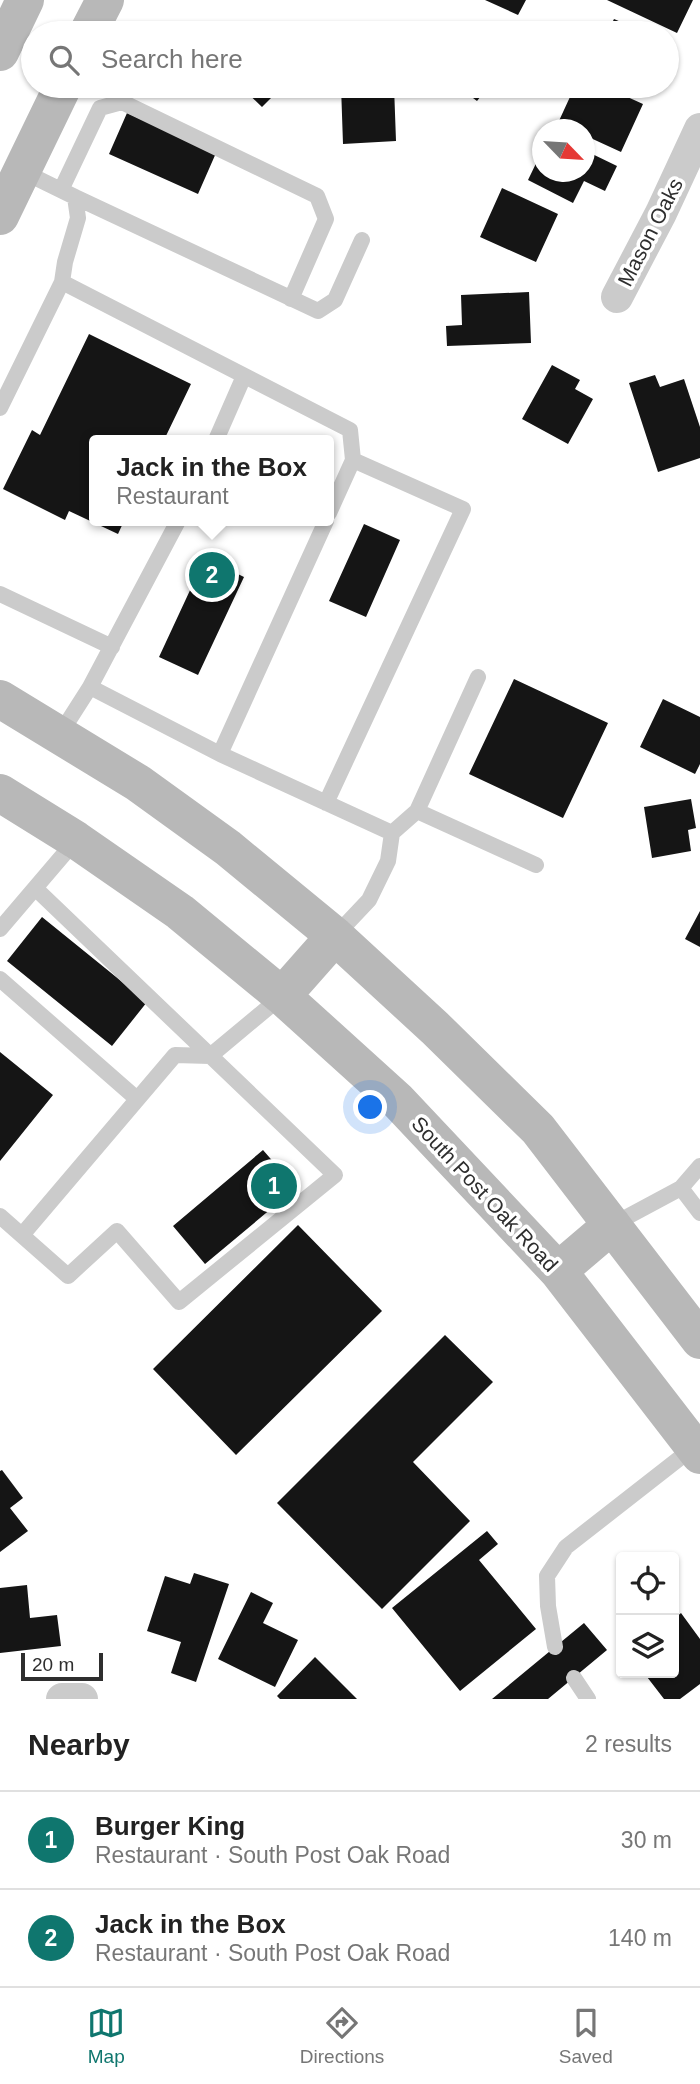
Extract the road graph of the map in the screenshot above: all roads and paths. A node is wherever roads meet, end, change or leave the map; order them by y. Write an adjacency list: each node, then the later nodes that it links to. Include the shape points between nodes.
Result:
1 (25, 0): 4 (main road)
2 (104, 0): 3 (main road)
3 (94, 21)
4 (0, 52)
5 (55, 98): 7 (main road)
6 (700, 129): 12 (street, Mason Oaks)
7 (11, 165): 8 (lane); 9 (main road)
8 (68, 194): 11 (lane, via 78,218); 13 (lane); 13 (lane, via 100,108 122,102 317,196 326,219)
9 (0, 216)
10 (362, 240): 13 (lane, via 335,300 318,311)
11 (62, 282): 14 (lane); 15 (lane)
12 (617, 297)
13 (291, 299)
14 (244, 376): 16 (lane); 17 (lane, via 350,430)
15 (0, 408)
16 (218, 435)
17 (353, 460): 18 (lane); 29 (lane, via 463,509)
18 (334, 502)
19 (175, 526): 22 (lane)
20 (324, 526): 27 (lane)
21 (0, 594): 22 (lane)
22 (112, 648): 24 (lane)
23 (478, 677): 30 (lane)
24 (90, 687): 26 (lane); 27 (lane)
25 (0, 699): 26 (main road)
26 (60, 734): 36 (main road, via 228,848)
27 (220, 754): 29 (lane)
28 (2, 797): 32 (main road, South Post Oak Road)
29 (326, 803): 31 (lane)
30 (416, 811): 31 (lane); 33 (lane)
31 (392, 833): 36 (lane, via 388,861 369,900)
32 (76, 840): 34 (lane); 38 (main road, South Post Oak Road, via 180,912)
33 (536, 865)
34 (35, 888): 35 (lane); 39 (lane)
35 (0, 929)
36 (335, 936): 38 (main road); 45 (main road, via 538,1129)
37 (0, 979): 40 (lane)
38 (282, 996): 39 (lane); 47 (main road, South Post Oak Road, via 397,1100)
39 (210, 1056): 40 (lane, via 175,1055); 46 (lane, via 335,1175 179,1302 117,1230 68,1276)
40 (137, 1099): 46 (lane)
41 (700, 1166): 42 (lane)
42 (681, 1188): 43 (lane); 45 (lane)
43 (700, 1213)
44 (0, 1216): 46 (lane)
45 (612, 1225): 47 (main road); 48 (main road)
46 (22, 1236)
47 (558, 1271): 49 (main road, South Post Oak Road)
48 (700, 1340)
49 (697, 1451): 50 (lane, via 566,1548 548,1576)
50 (555, 1647)
51 (574, 1678): 54 (lane)
52 (62, 1699): 53 (street)
53 (82, 1699)
54 (588, 1699)

